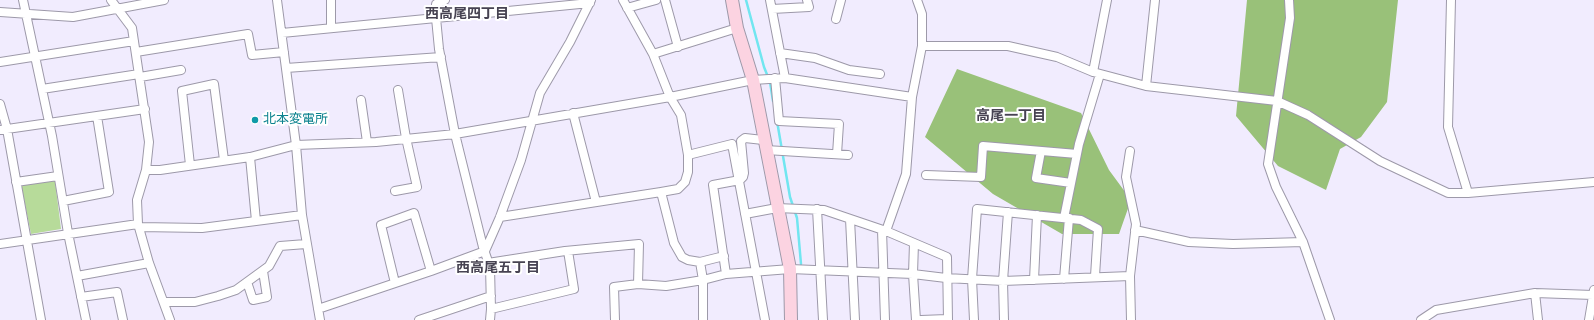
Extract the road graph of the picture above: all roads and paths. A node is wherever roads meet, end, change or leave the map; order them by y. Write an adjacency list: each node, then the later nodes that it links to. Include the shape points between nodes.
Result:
1 (23, 0): 24 (street)
2 (111, 0): 21 (street)
3 (164, 0): 21 (street)
4 (277, 0): 29 (street)
5 (331, 0): 27 (street)
6 (445, 0): 25 (street, via 436,4)
7 (623, 0): 20 (street)
8 (656, 0): 20 (street)
9 (665, 0): 32 (street)
10 (732, 0): 28 (street)
11 (770, 0): 22 (street)
12 (807, 0): 22 (street, via 809,7)
13 (841, 0): 26 (street)
14 (917, 0): 31 (street, via 922,14)
15 (1107, 0): 42 (street)
16 (1155, 0): 48 (street)
17 (1289, 0): 54 (street, via 1290,18)
18 (1452, 0): 85 (street, via 1448,127)
19 (590, 2): 25 (street); 59 (street, via 540,93)
20 (627, 8): 36 (street)
21 (116, 9): 24 (street, via 73,17); 30 (street, via 132,28)
22 (772, 9): 35 (street)
23 (0, 12): 24 (street)
24 (26, 15): 38 (street)
25 (436, 18): 27 (street); 37 (street)
26 (836, 19)
27 (331, 28): 29 (street)
28 (737, 28): 32 (street); 47 (street)
29 (282, 32): 34 (street)
30 (134, 41): 33 (street); 38 (street)
31 (922, 46): 42 (street, via 1008,46 1057,57); 52 (street)
32 (678, 47): 36 (street)
33 (136, 52): 34 (street, via 248,34 252,55); 44 (street)
34 (284, 52): 40 (street)
35 (780, 53): 43 (street, via 815,58 849,70); 46 (street)
36 (653, 54): 51 (street)
37 (441, 56): 40 (street); 62 (street)
38 (35, 57): 39 (street); 49 (street)
39 (0, 62)
40 (286, 68): 65 (street)
41 (181, 70): 44 (street)
42 (1096, 73): 48 (street); 71 (street)
43 (880, 74)
44 (140, 76): 49 (street); 56 (street)
45 (775, 78): 46 (street); 47 (street); 69 (street, via 779,121 838,124)
46 (785, 78): 52 (street)
47 (753, 80): 51 (street); 66 (street)
48 (1146, 86): 54 (street)
49 (42, 89): 60 (street)
50 (398, 90): 63 (street)
51 (670, 97): 57 (street); 72 (street, via 681,115)
52 (912, 97): 99 (street, via 906,174)
53 (361, 100): 64 (street)
54 (1277, 101): 85 (street, via 1308,115 1380,161 1448,193); 103 (street, via 1268,164 1276,187)
55 (0, 104): 61 (street)
56 (145, 109): 58 (street); 76 (street, via 149,142)
57 (574, 113): 59 (street); 87 (street)
58 (97, 116): 60 (street); 86 (street, via 109,192)
59 (531, 120): 62 (street); 94 (street, via 521,160)
60 (49, 123): 61 (street); 78 (street)
61 (3, 129): 80 (street)
62 (455, 134): 63 (street); 107 (street)
63 (406, 138): 64 (street); 83 (street, via 417,187)
64 (367, 142): 65 (street)
65 (296, 145): 73 (street); 92 (street)
66 (764, 145): 69 (street); 79 (street, via 745,138 741,141 744,173); 88 (street)
67 (1041, 151): 71 (street); 77 (street, via 983,146 981,177); 82 (street, via 1036,178)
68 (1130, 151): 100 (street, via 1126,177)
69 (837, 154): 70 (street)
70 (848, 154)
71 (1077, 154): 82 (street)
72 (688, 156): 79 (street, via 732,144); 84 (street, via 685,182 678,189)
73 (250, 157): 74 (street); 97 (street)
74 (224, 160): 75 (street); 75 (street, via 214,84 182,91)
75 (190, 165): 76 (street)
76 (146, 170): 98 (street, via 137,200)
77 (926, 175)
78 (58, 176): 80 (street); 86 (street)
79 (739, 180): 91 (street); 109 (street, via 713,185)
80 (16, 182): 102 (street)
81 (1594, 182): 85 (street)
82 (1071, 183): 95 (street)
83 (395, 191)
84 (661, 192): 87 (street); 110 (street, via 674,242 682,256)
85 (1468, 193)
86 (63, 201): 101 (street)
87 (596, 202): 94 (street)
88 (777, 208): 89 (street); 91 (street); 113 (street)
89 (817, 209): 96 (street); 114 (street)
90 (1008, 212): 93 (street); 128 (street, via 977,208); 130 (street)
91 (745, 214): 117 (street)
92 (302, 215): 97 (street); 106 (street)
93 (1037, 215): 95 (street); 129 (street)
94 (500, 217): 107 (street)
95 (1066, 218): 123 (street, via 1081,220 1098,229); 126 (street)
96 (850, 219): 99 (street); 118 (street)
97 (256, 221): 98 (street, via 202,228)
98 (138, 226): 101 (street); 111 (street)
99 (884, 230): 104 (street); 119 (street)
100 (1135, 230): 103 (street, via 1188,242); 124 (street)
101 (68, 234): 102 (street); 122 (street)
102 (26, 240): 105 (street); 141 (street)
103 (1304, 242): 161 (street)
104 (914, 243): 121 (street); 125 (street, via 947,257)
105 (0, 244)
106 (306, 244): 115 (street, via 280,246 269,266); 139 (street)
107 (485, 251): 112 (street); 116 (street)
108 (568, 251): 112 (street); 133 (street, via 640,244); 140 (street, via 574,289)
109 (724, 256): 110 (street); 120 (street)
110 (700, 262): 127 (street)
111 (149, 263): 122 (street); 138 (street)
112 (488, 263): 136 (street)
113 (790, 269): 114 (street); 117 (street); 151 (street)
114 (821, 270): 118 (street); 152 (street)
115 (263, 271): 131 (street); 131 (street, via 267,297 253,300)
116 (431, 271): 132 (street); 132 (street, via 414,213 381,225)
117 (755, 271): 120 (street); 150 (street)
118 (852, 271): 119 (street); 153 (street)
119 (883, 273): 121 (street); 154 (street)
120 (726, 274): 127 (street)
121 (913, 274): 125 (street); 155 (street)
122 (77, 276): 137 (street)
123 (1095, 276): 124 (street); 126 (street)
124 (1130, 276): 160 (street)
125 (946, 278): 128 (street); 157 (street)
126 (1064, 279): 129 (street)
127 (703, 280): 133 (street, via 666,286); 149 (street)
128 (972, 280): 130 (street); 158 (street)
129 (1034, 280): 130 (street)
130 (1003, 281): 159 (street)
131 (247, 282): 138 (street, via 236,290 195,302)
132 (396, 283): 139 (street)
133 (638, 284): 148 (street, via 614,287)
134 (1593, 292): 135 (street); 164 (street)
135 (1535, 293): 162 (street, via 1436,310); 163 (street)
136 (490, 296): 140 (street); 146 (street)
137 (81, 297): 142 (street); 143 (street, via 116,292)
138 (164, 302): 144 (street)
139 (318, 309): 145 (street)
140 (491, 309): 147 (street)
141 (41, 320)
142 (86, 320)
143 (124, 320)
144 (170, 320)
145 (320, 320)
146 (419, 320)
147 (490, 320)
148 (615, 320)
149 (703, 320)
150 (765, 320)
151 (791, 320)
152 (823, 320)
153 (855, 320)
154 (885, 320)
155 (916, 320)
156 (921, 320): 157 (street)
157 (948, 320)
158 (974, 320)
159 (1004, 320)
160 (1131, 320)
161 (1330, 320)
162 (1420, 320)
163 (1538, 320)
164 (1589, 320)

